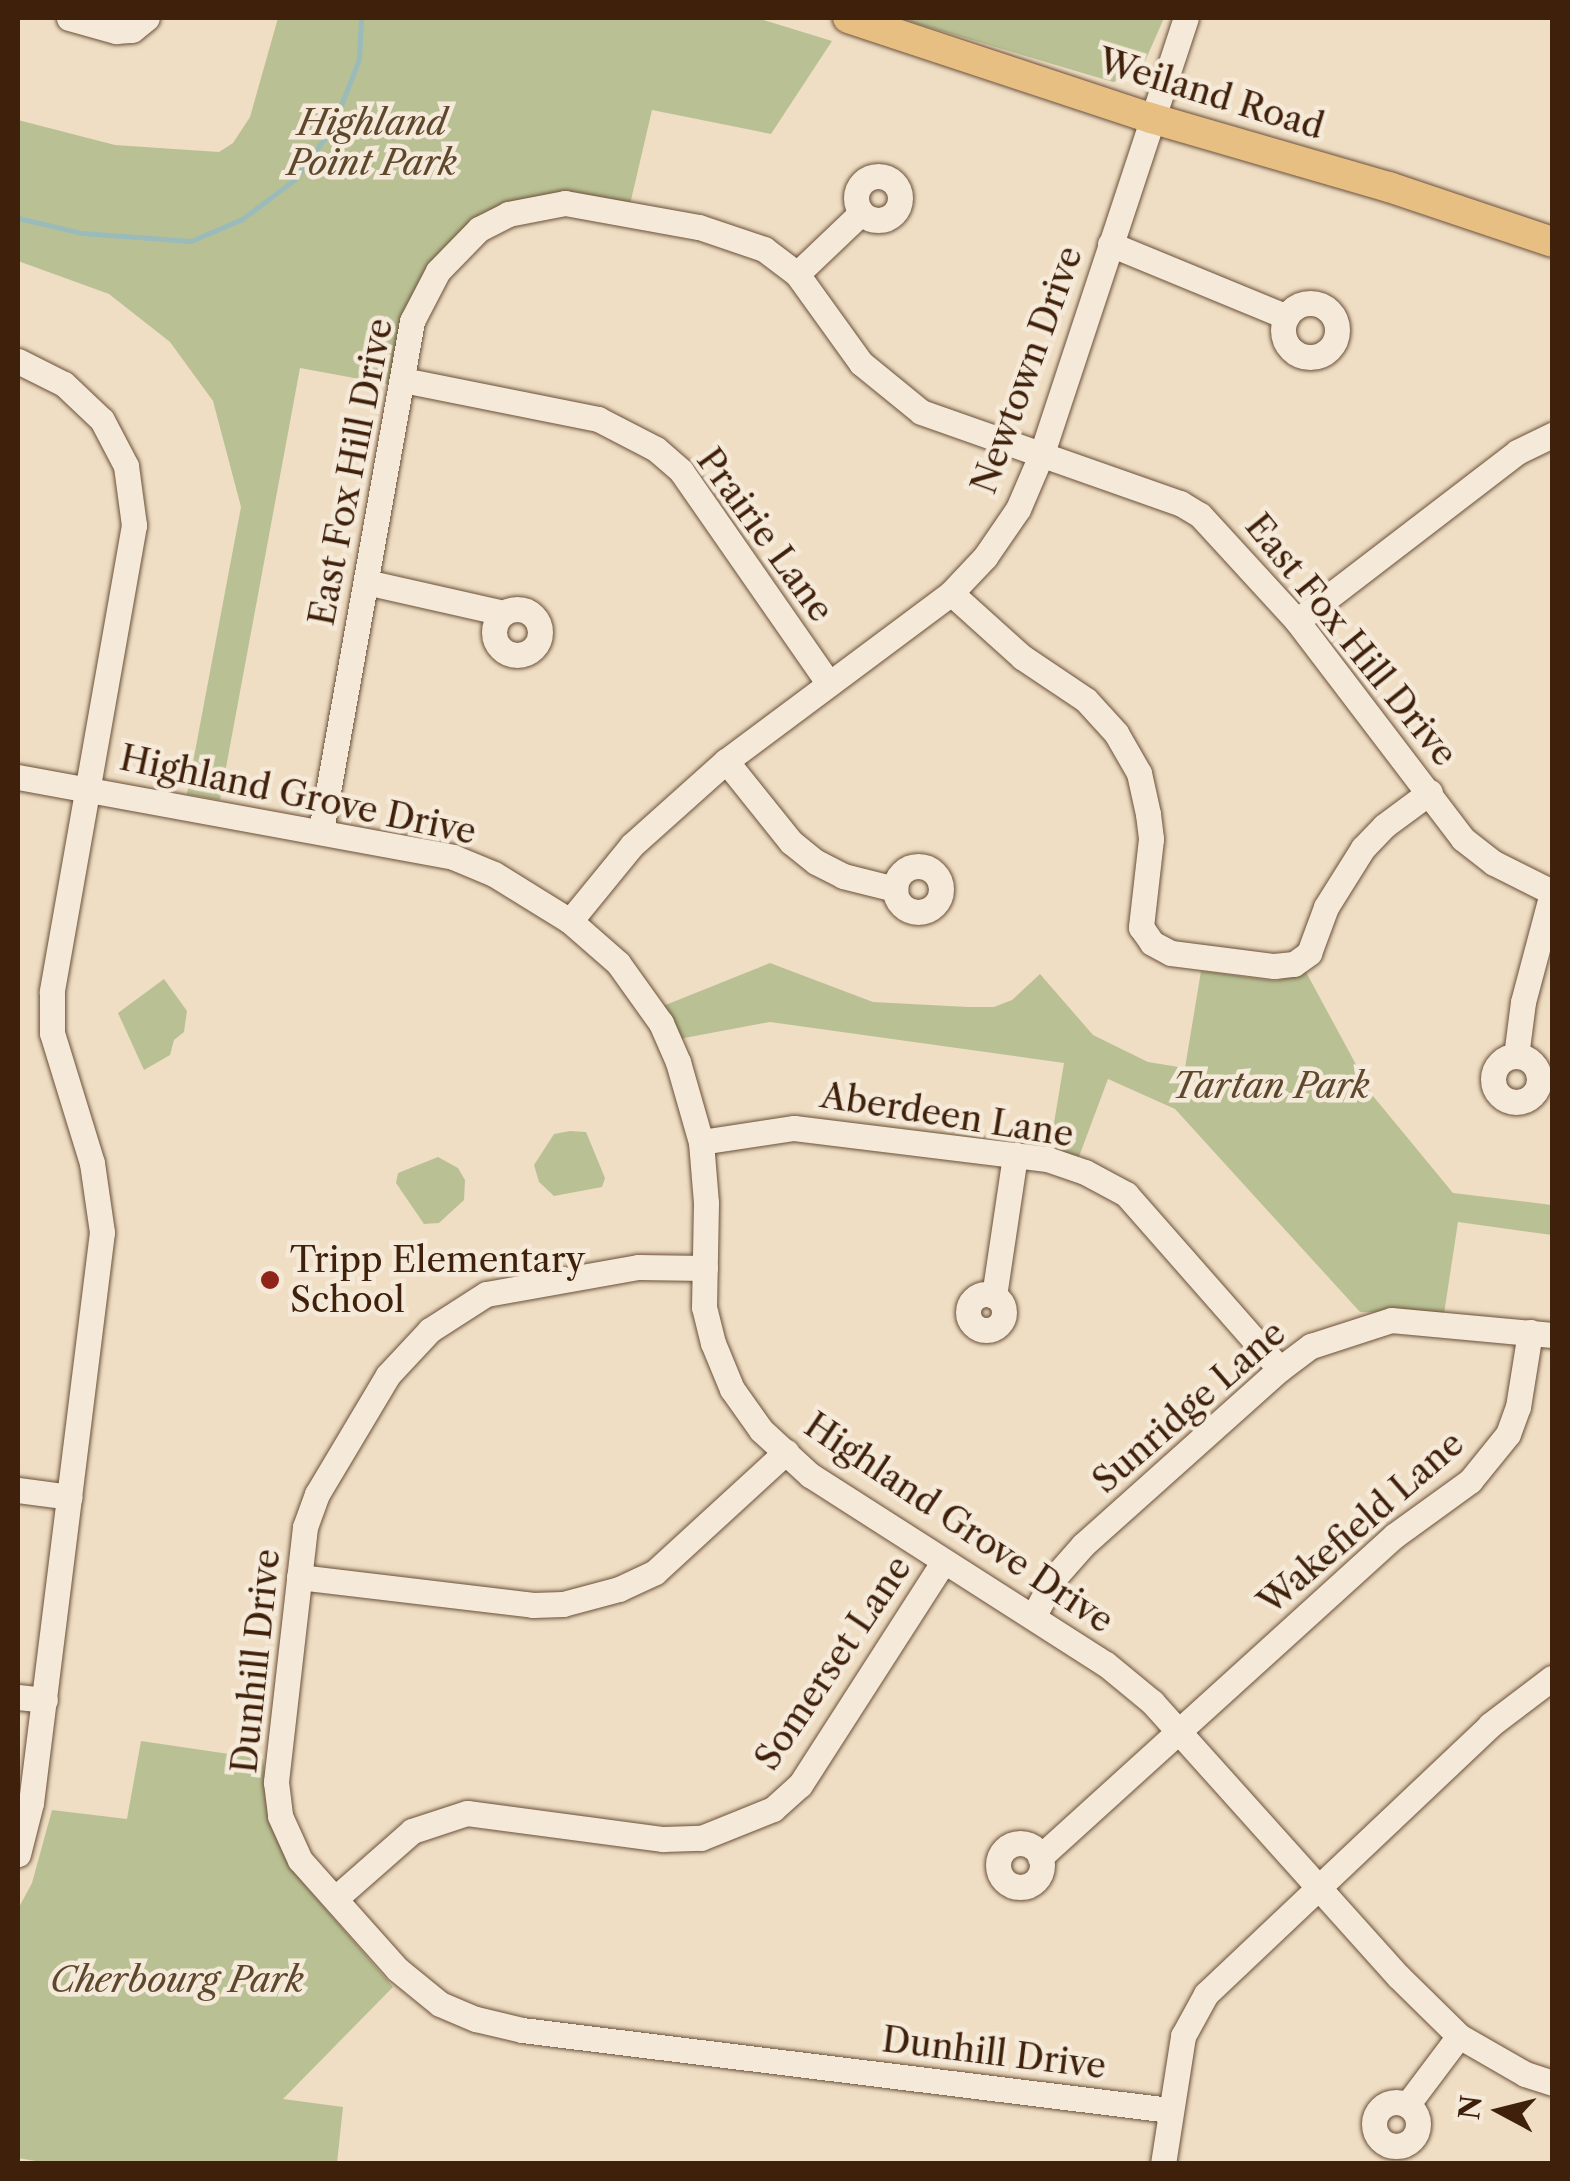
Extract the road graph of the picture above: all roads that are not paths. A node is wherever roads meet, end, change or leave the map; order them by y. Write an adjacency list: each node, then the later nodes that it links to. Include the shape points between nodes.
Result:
1 (69, 18): 2 (street, via 116,31 132,30)
2 (147, 18)
3 (848, 18): 5 (main road, Weiland Road)
4 (1186, 18): 5 (street, Newtown Drive)
5 (1151, 118): 7 (main road, Weiland Road, via 1389,186); 8 (street, Newtown Drive)
6 (860, 213): 9 (street)
7 (1552, 242)
8 (1110, 244): 10 (street); 14 (street, Newtown Drive)
9 (798, 274): 12 (street, East Fox Hill Drive, via 764,249 698,227 565,203 508,214 459,247 424,292); 14 (street, East Fox Hill Drive, via 860,364 888,389 971,433)
10 (1287, 318)
11 (18, 361): 22 (street, via 64,384 102,420 122,454 133,496 134,524)
12 (402, 380): 15 (street, East Fox Hill Drive); 19 (street, Prairie Lane, via 598,419 656,449 681,471)
13 (1552, 435): 18 (street, via 1517,452)
14 (1042, 452): 16 (street, Newtown Drive, via 1018,510); 18 (street, East Fox Hill Drive, via 1200,515)
15 (366, 582): 17 (street); 24 (street, East Fox Hill Drive)
16 (951, 593): 19 (street, Newtown Drive); 23 (street, via 1022,658 1086,700 1116,733 1138,773 1148,814 1141,927 1152,944 1172,954 1294,964 1308,953 1326,907 1364,848)
17 (504, 613)
18 (1296, 622): 23 (street, East Fox Hill Drive)
19 (829, 684): 20 (street, Newtown Drive)
20 (726, 761): 25 (street, via 816,862); 27 (street, Newtown Drive, via 632,846)
21 (18, 776): 22 (street, Highland Grove Drive)
22 (88, 787): 24 (street, Highland Grove Drive); 37 (street, via 50,1016 92,1163 102,1232)
23 (1430, 792): 26 (street, East Fox Hill Drive, via 1464,839 1494,863)
24 (321, 831): 27 (street, Highland Grove Drive, via 454,857)
25 (896, 889)
26 (1552, 892): 28 (street)
27 (570, 921): 29 (street, Highland Grove Drive, via 618,963 660,1023)
28 (1516, 1056)
29 (701, 1142): 30 (street, Aberdeen Lane, via 794,1128); 31 (street, Highland Grove Drive)
30 (1015, 1155): 32 (street); 34 (street, Aberdeen Lane, via 1085,1172 1126,1194)
31 (704, 1268): 35 (street, Highland Grove Drive, via 712,1343 732,1389); 39 (street, Dunhill Drive, via 638,1267 514,1286 486,1294 430,1330 388,1375 317,1494)
32 (994, 1296)
33 (1541, 1334): 34 (street, Sunridge Lane, via 1391,1320 1311,1346); 44 (street, Wakefield Lane, via 1495,1453)
34 (1280, 1369): 40 (street, Sunridge Lane, via 1082,1545)
35 (786, 1452): 38 (street, Highland Grove Drive); 39 (street, via 656,1572 563,1604)
36 (18, 1490): 37 (street)
37 (70, 1497): 43 (street)
38 (944, 1561): 40 (street, Highland Grove Drive); 48 (street, Somerset Lane, via 800,1785 773,1809 701,1838 663,1839 467,1813 412,1831)
39 (299, 1576): 48 (street, Dunhill Drive, via 276,1782 280,1816 300,1860)
40 (1032, 1617): 44 (street, Highland Grove Drive, via 1106,1664)
41 (1552, 1678): 47 (street, via 1490,1725)
42 (18, 1697): 43 (street)
43 (44, 1700): 45 (street, via 32,1803)
44 (1177, 1731): 46 (street, Wakefield Lane); 47 (street, Highland Grove Drive)
45 (18, 1854)
46 (1040, 1857)
47 (1316, 1886): 49 (street, Highland Grove Drive); 52 (street, via 1206,1994 1183,2036)
48 (336, 1897): 52 (street, Dunhill Drive, via 397,1968 440,2004 506,2026)
49 (1459, 2036): 50 (street, Highland Grove Drive); 51 (street)
50 (1552, 2083)
51 (1407, 2105)
52 (1170, 2110): 53 (street)
53 (1163, 2164)

